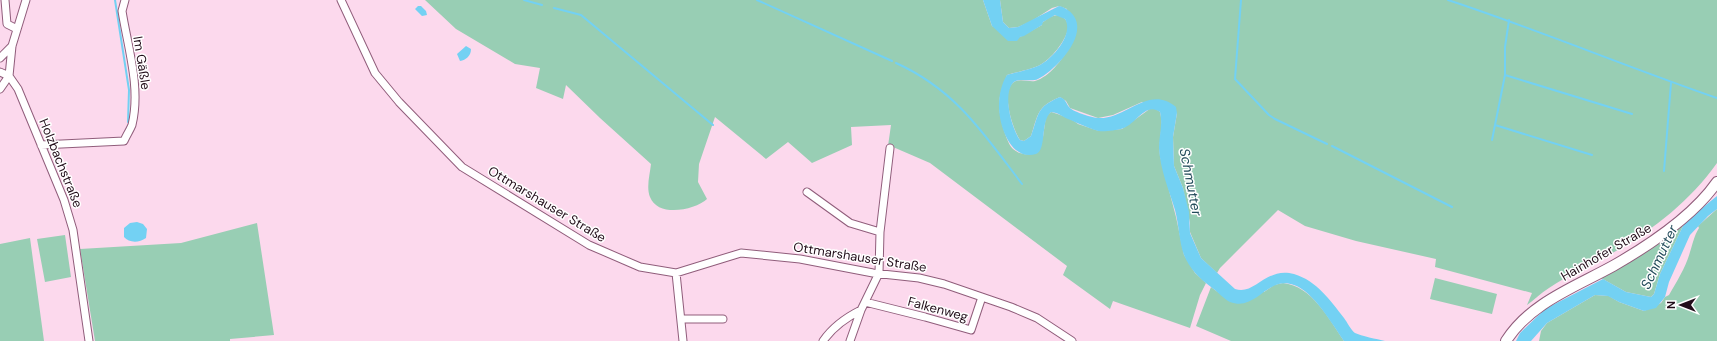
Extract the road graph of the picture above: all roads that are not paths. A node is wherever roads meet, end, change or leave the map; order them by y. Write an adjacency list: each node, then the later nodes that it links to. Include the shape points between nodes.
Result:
1 (5, 0): 5 (street)
2 (26, 0): 6 (street)
3 (125, 0): 12 (street, Im Gäßle, via 122,11 135,88 135,104 131,126 124,141)
4 (341, 0): 17 (street, Ottmarshauser Straße, via 375,73 399,102 462,167 589,245 640,267)
5 (3, 24): 6 (street)
6 (17, 29): 7 (street)
7 (12, 46): 8 (street); 10 (street)
8 (0, 58)
9 (0, 72): 10 (street)
10 (9, 76): 11 (street); 12 (street, Holzbachstraße, via 18,88)
11 (0, 89)
12 (41, 144): 24 (street, Holzbachstraße, via 64,200 73,230)
13 (890, 148): 16 (street)
14 (1717, 182): 29 (street, Hainhofer Straße, via 1685,216 1650,244 1549,300 1532,312)
15 (807, 192): 16 (street, via 850,223)
16 (880, 232): 18 (street)
17 (676, 273): 18 (street, Ottmarshauser Straße, via 741,253 800,259); 22 (street)
18 (879, 273): 19 (street, Ottmarshauser Straße, via 919,278); 20 (street)
19 (982, 297): 20 (street, Falkenweg, via 971,330); 28 (street, Ottmarshauser Straße, via 1037,318)
20 (865, 302): 21 (street)
21 (861, 310): 26 (street, via 850,315); 27 (street)
22 (682, 319): 23 (street); 25 (street)
23 (723, 319)
24 (89, 341)
25 (683, 341)
26 (823, 341)
27 (850, 341)
28 (1072, 341)
29 (1506, 341)

